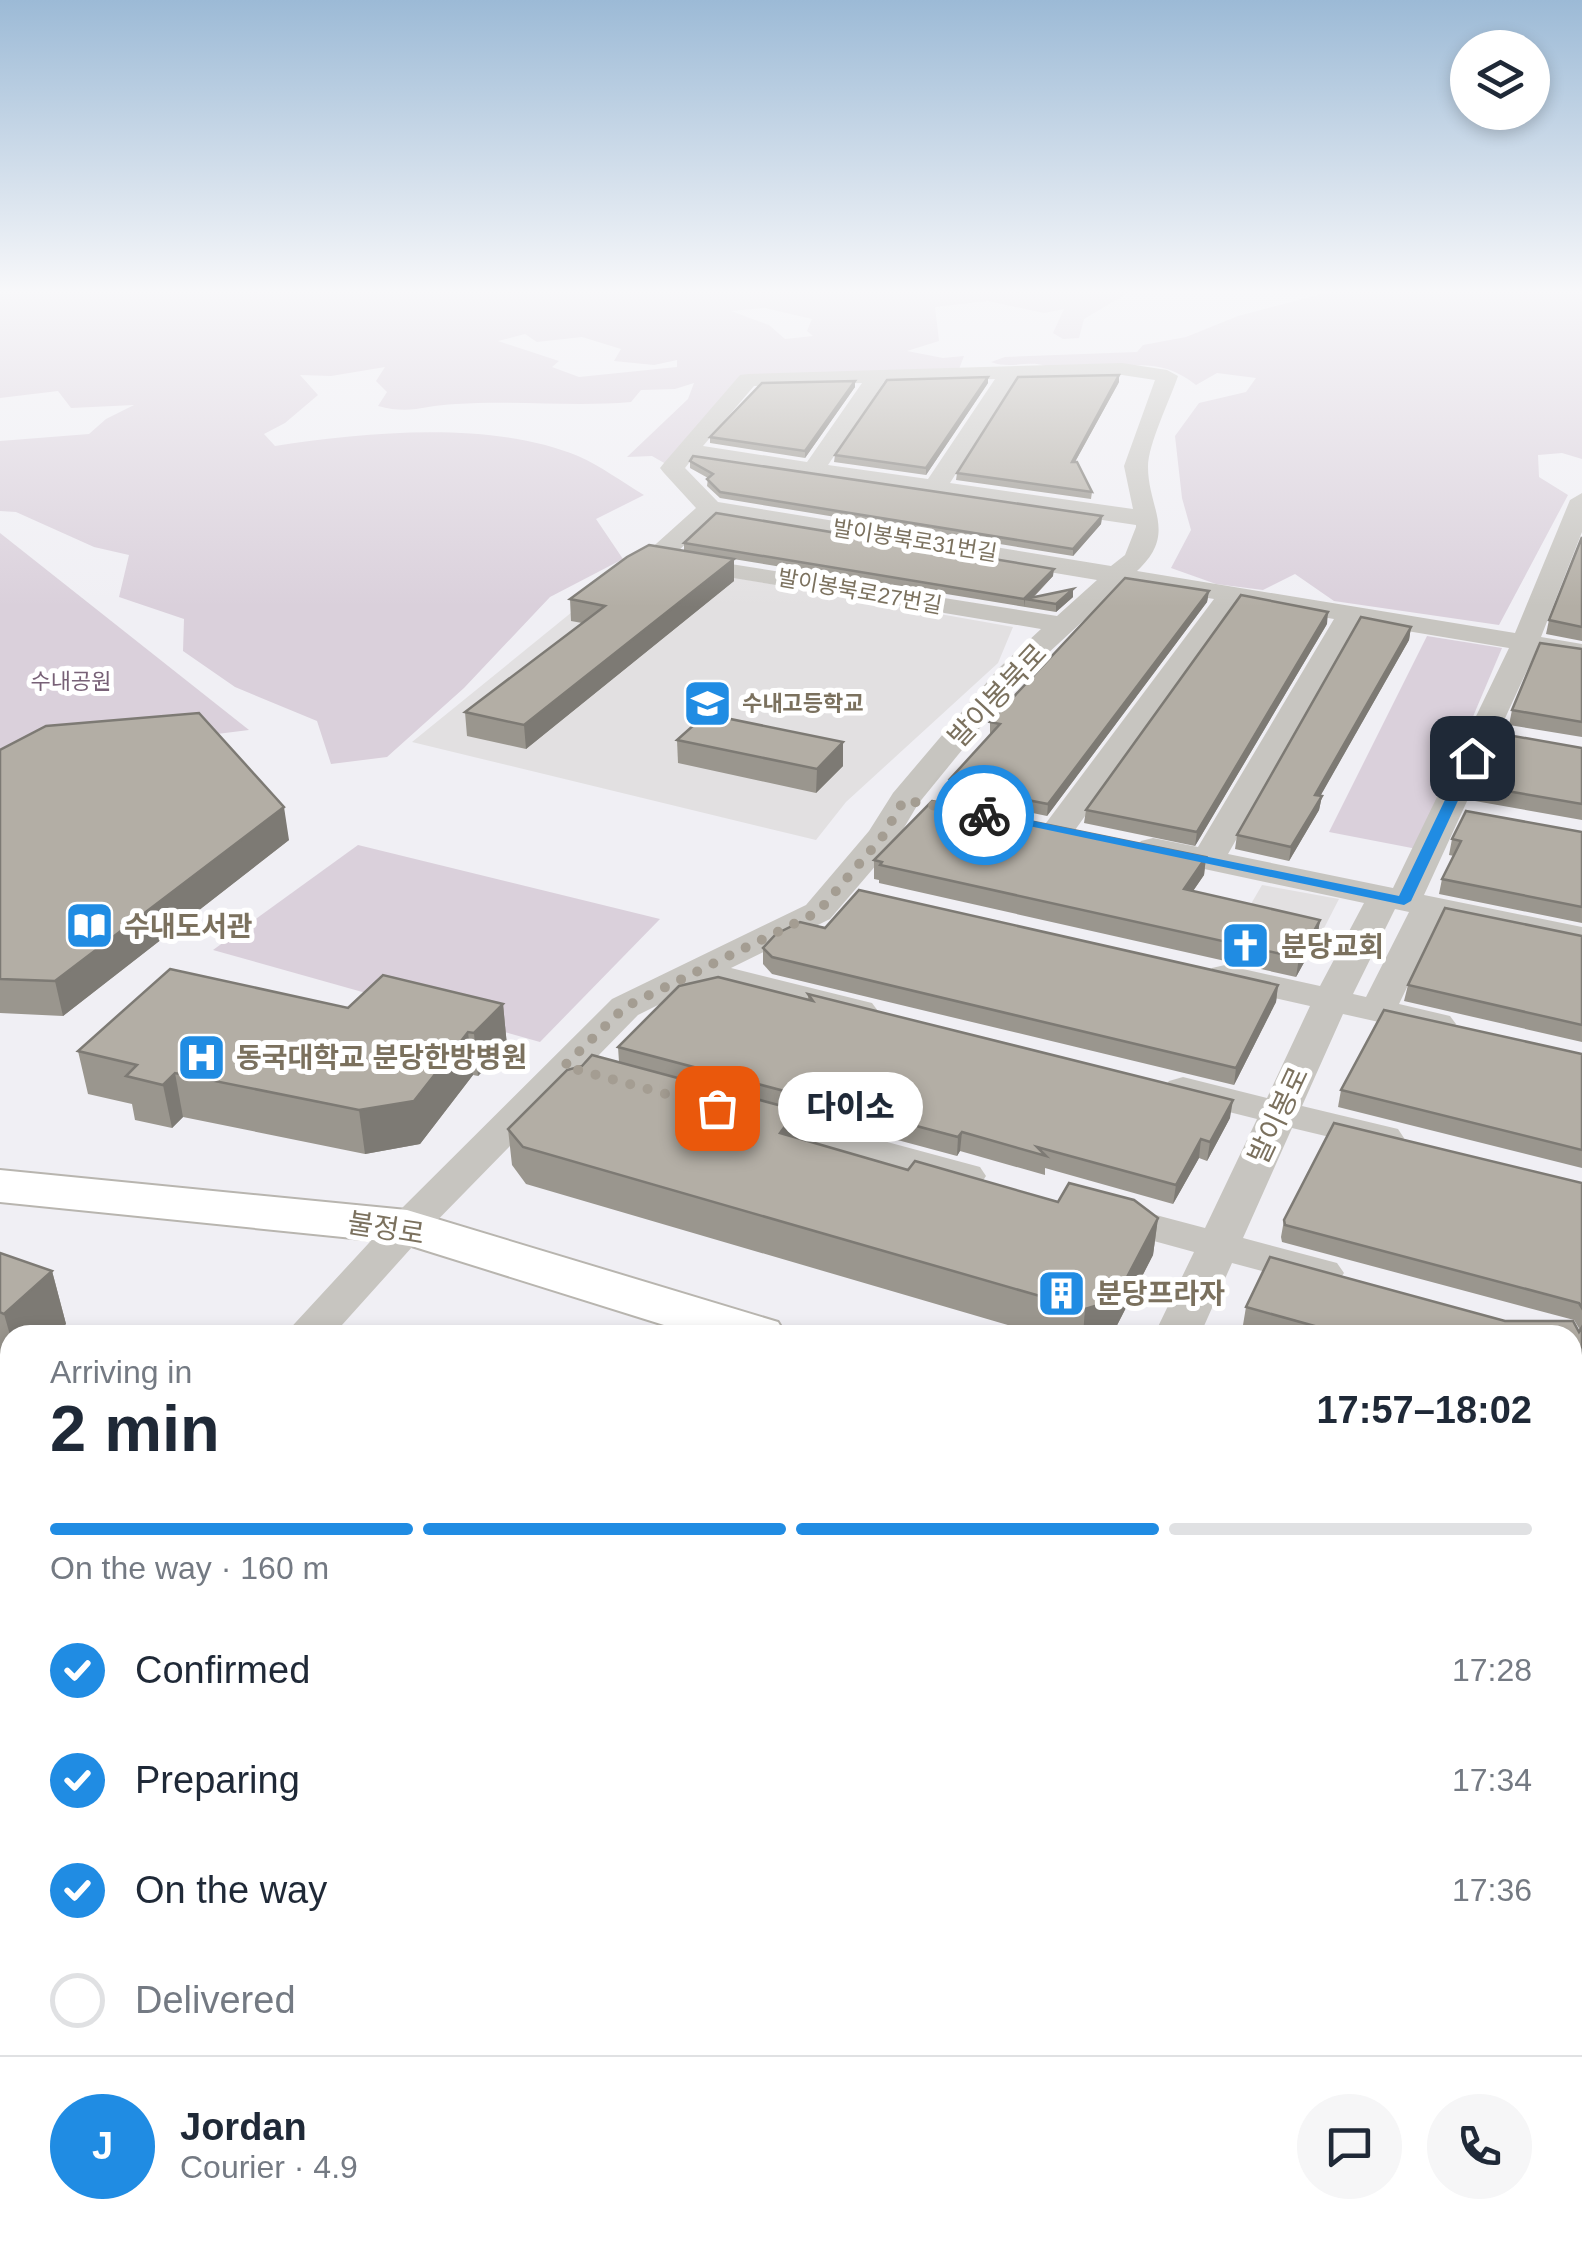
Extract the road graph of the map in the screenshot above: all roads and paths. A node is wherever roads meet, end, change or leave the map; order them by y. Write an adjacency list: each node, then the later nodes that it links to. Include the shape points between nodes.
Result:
1 (734, 396): 5 (street)
2 (864, 396): 6 (street)
3 (995, 396): 7 (street)
4 (1160, 396): 10 (street, via 1136,466)
5 (687, 451): 6 (street); 9 (street, via 672,468)
6 (814, 468): 7 (street)
7 (936, 487): 10 (street)
8 (1582, 500): 11 (street, 발이봉로)
9 (710, 508): 12 (street, 발이봉북로31번길); 17 (street, 발이봉북로27번길, via 656,556)
10 (1147, 519): 12 (street, 발이봉북로, via 1136,558)
11 (1576, 531): 13 (street, 발이봉로)
12 (1119, 572): 15 (street, 발이봉북로31번길); 17 (street, 발이봉북로)
13 (1550, 580): 14 (street); 18 (street, 발이봉로)
14 (1582, 586)
15 (1232, 593): 16 (street, 발이봉북로31번길); 27 (street)
16 (1350, 613): 18 (street, 발이봉북로31번길); 28 (street)
17 (1064, 626): 22 (street, 발이봉북로, via 1009,674)
18 (1525, 643): 19 (street, 발이봉북로31번길); 20 (street, 발이봉로)
19 (1582, 652)
20 (1483, 733): 21 (street); 24 (street, 발이봉로)
21 (1516, 738)
22 (904, 800): 23 (street); 29 (street, 발이봉북로)
23 (942, 807)
24 (1450, 810): 25 (street); 31 (street, 발이봉로)
25 (1487, 816)
26 (1020, 822): 27 (street)
27 (1058, 830): 28 (street)
28 (1208, 859): 31 (street)
29 (838, 888): 30 (street); 34 (street, 발이봉북로, via 818,912)
30 (876, 896)
31 (1405, 902): 32 (street); 35 (street, 발이봉로); 36 (street)
32 (1582, 938)
33 (1198, 970): 35 (street)
34 (698, 972): 37 (street); 46 (street, 발이봉북로, via 625,1007 583,1072)
35 (1331, 1000): 36 (street); 41 (street, 발이봉로)
36 (1377, 1010): 38 (street)
37 (892, 1018)
38 (1470, 1032)
39 (1143, 1079): 41 (street)
40 (717, 1108): 44 (street)
41 (1279, 1112): 42 (street); 47 (street, 발이봉로)
42 (1414, 1145)
43 (0, 1186): 46 (main road, 불정로)
44 (1006, 1188)
45 (1063, 1204): 47 (street)
46 (408, 1227): 49 (street, 발이봉북로); 50 (main road, 불정로)
47 (1217, 1246): 48 (street); 51 (street, 발이봉로)
48 (1368, 1285)
49 (316, 1325)
50 (726, 1325)
51 (1181, 1325)

